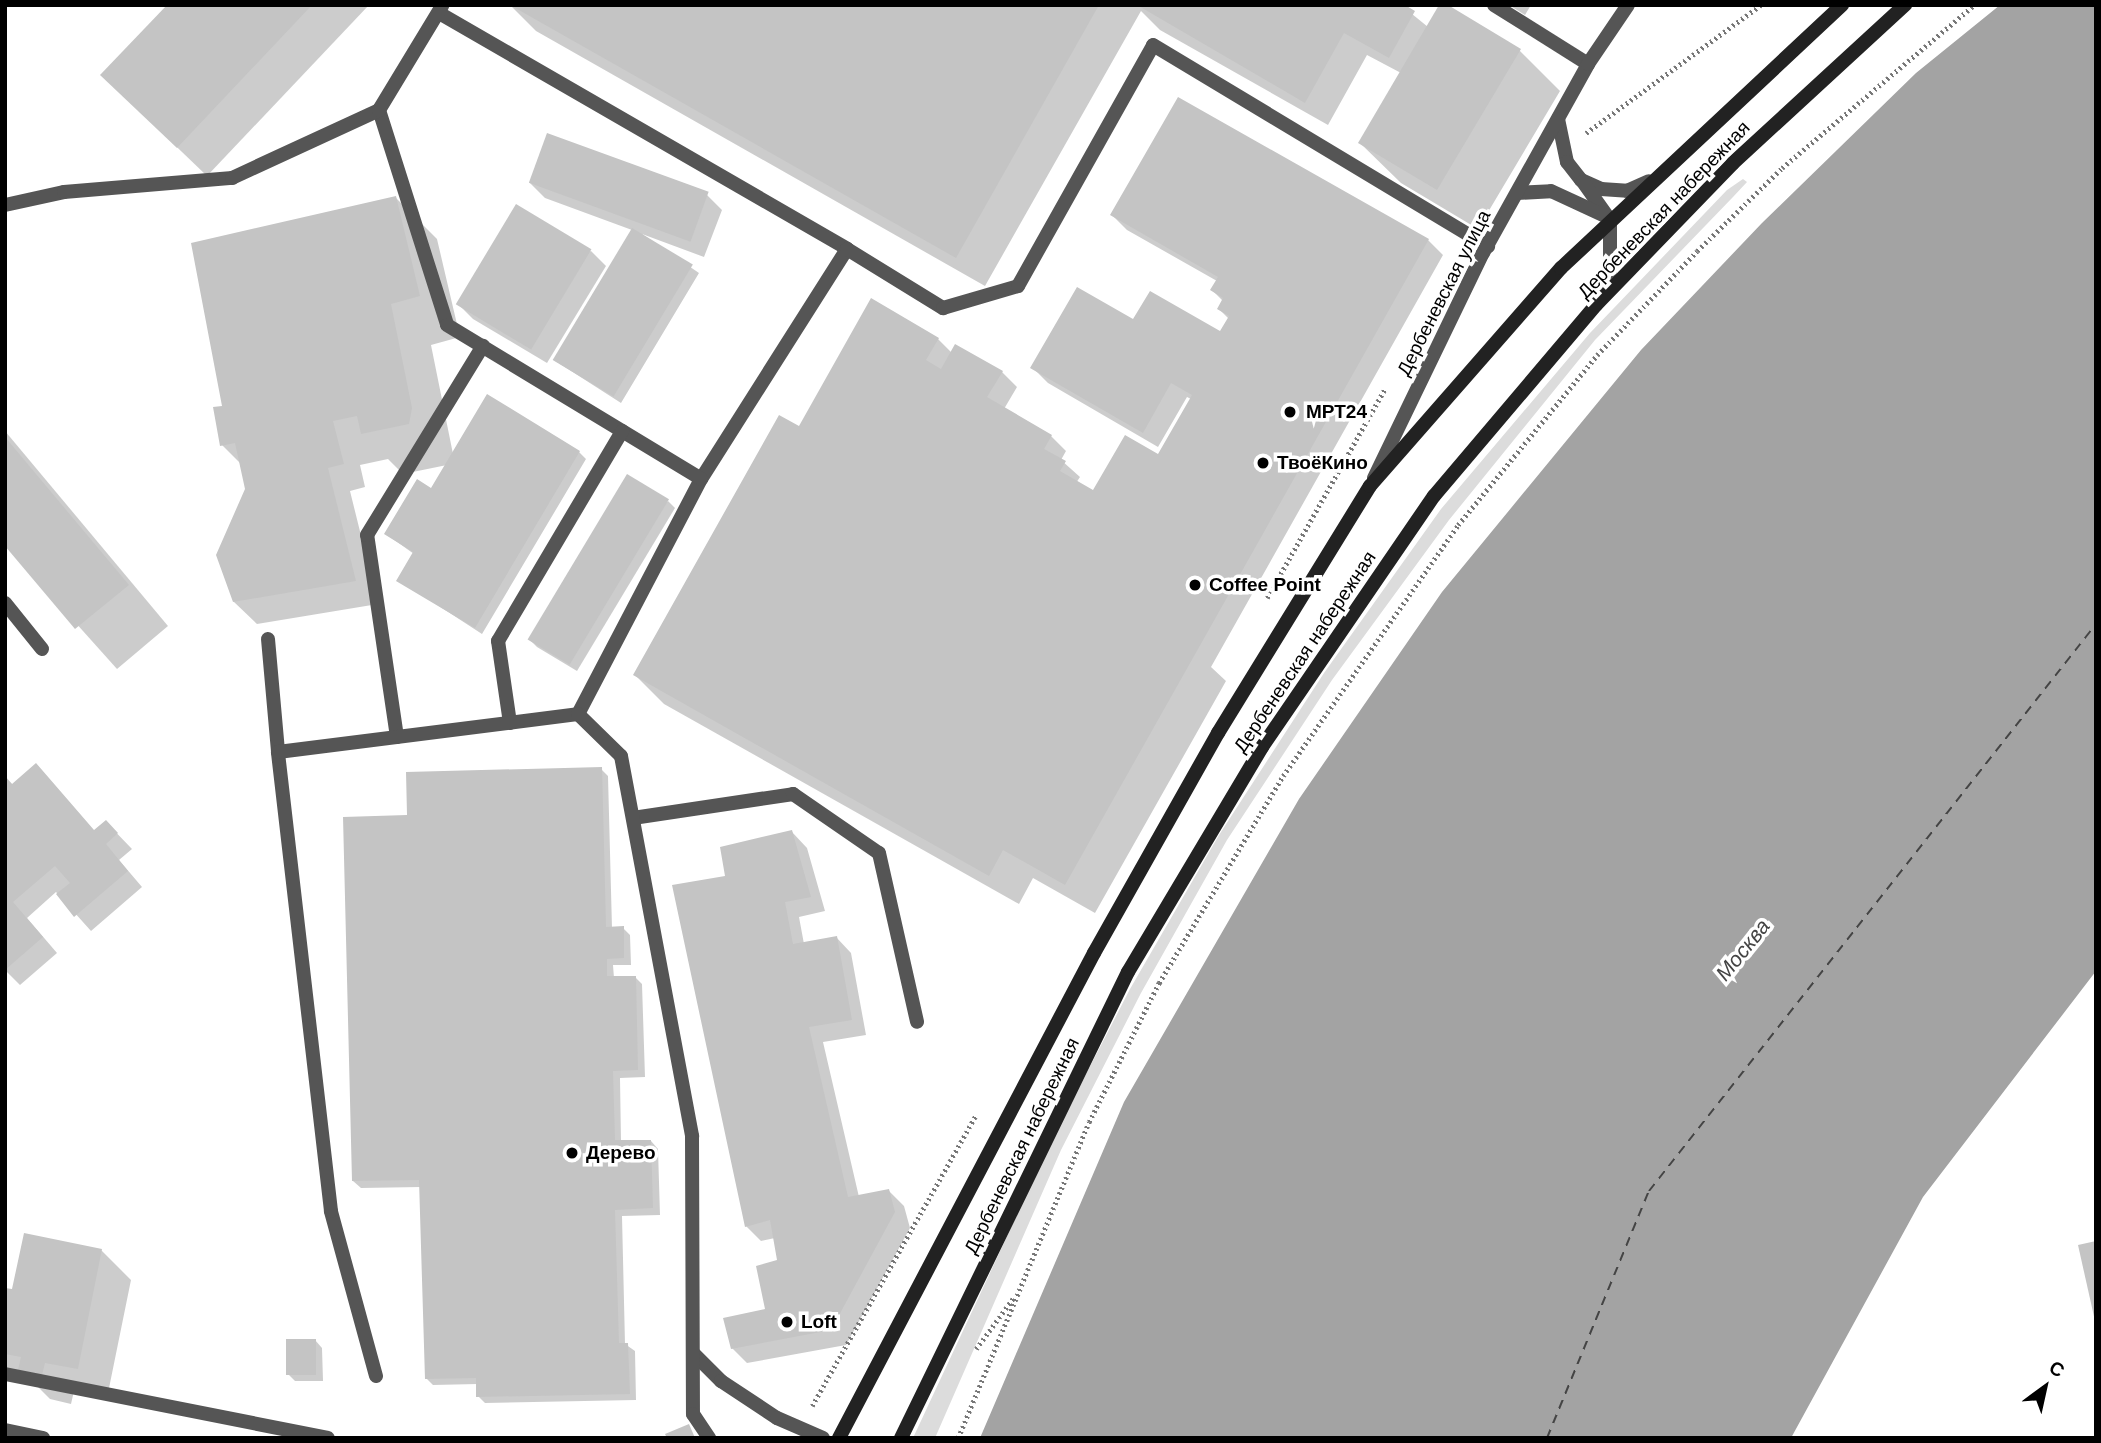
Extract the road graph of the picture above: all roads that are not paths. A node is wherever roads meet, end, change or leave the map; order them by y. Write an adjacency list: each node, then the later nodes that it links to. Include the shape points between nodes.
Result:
1 (1494, 5): 6 (street)
2 (1628, 5): 6 (street, Дербеневская улица)
3 (1842, 5): 10 (main road, Дербеневская набережная)
4 (1905, 5): 16 (main road, Дербеневская набережная, via 1733,163)
5 (441, 9): 7 (street); 15 (street)
6 (1588, 64): 8 (street, Дербеневская улица)
7 (379, 110): 12 (street, via 232,178 64,192); 17 (street, via 447,325)
8 (1558, 119): 9 (street, via 1567,162); 11 (street, Дербеневская улица)
9 (1581, 180): 10 (street, via 1601,189 1627,191); 13 (street)
10 (1649, 181): 13 (main road, Дербеневская набережная)
11 (1517, 194): 13 (street, via 1551,191); 14 (street, Дербеневская улица)
12 (5, 205)
13 (1610, 220): 16 (street, via 1611,271); 20 (main road, Дербеневская набережная, via 1560,268)
14 (1488, 246): 15 (street, via 1153,45 1018,286 943,308); 20 (street, Дербеневская улица)
15 (847, 249): 19 (street)
16 (1596, 305): 39 (main road, Дербеневская набережная, via 1434,496 1262,747 1129,972)
17 (482, 346): 18 (street); 26 (street, via 367,535)
18 (622, 431): 19 (street); 25 (street, via 498,641)
19 (701, 479): 24 (street)
20 (1370, 486): 38 (main road, Дербеневская набережная, via 1218,733 1094,953)
21 (5, 603): 23 (street)
22 (268, 639): 27 (street)
23 (43, 649)
24 (578, 714): 25 (street); 28 (street, via 621,755)
25 (510, 723): 26 (street)
26 (397, 737): 27 (street)
27 (278, 752): 32 (street, via 331,1211)
28 (633, 818): 29 (street, via 793,794 879,853); 30 (street, via 692,1136)
29 (917, 1022)
30 (693, 1353): 36 (street, via 693,1414); 37 (street, via 721,1381 777,1418)
31 (5, 1374): 35 (street)
32 (376, 1376)
33 (5, 1430): 34 (street)
34 (43, 1438)
35 (328, 1438)
36 (709, 1438)
37 (823, 1438)
38 (839, 1438)
39 (901, 1438)

